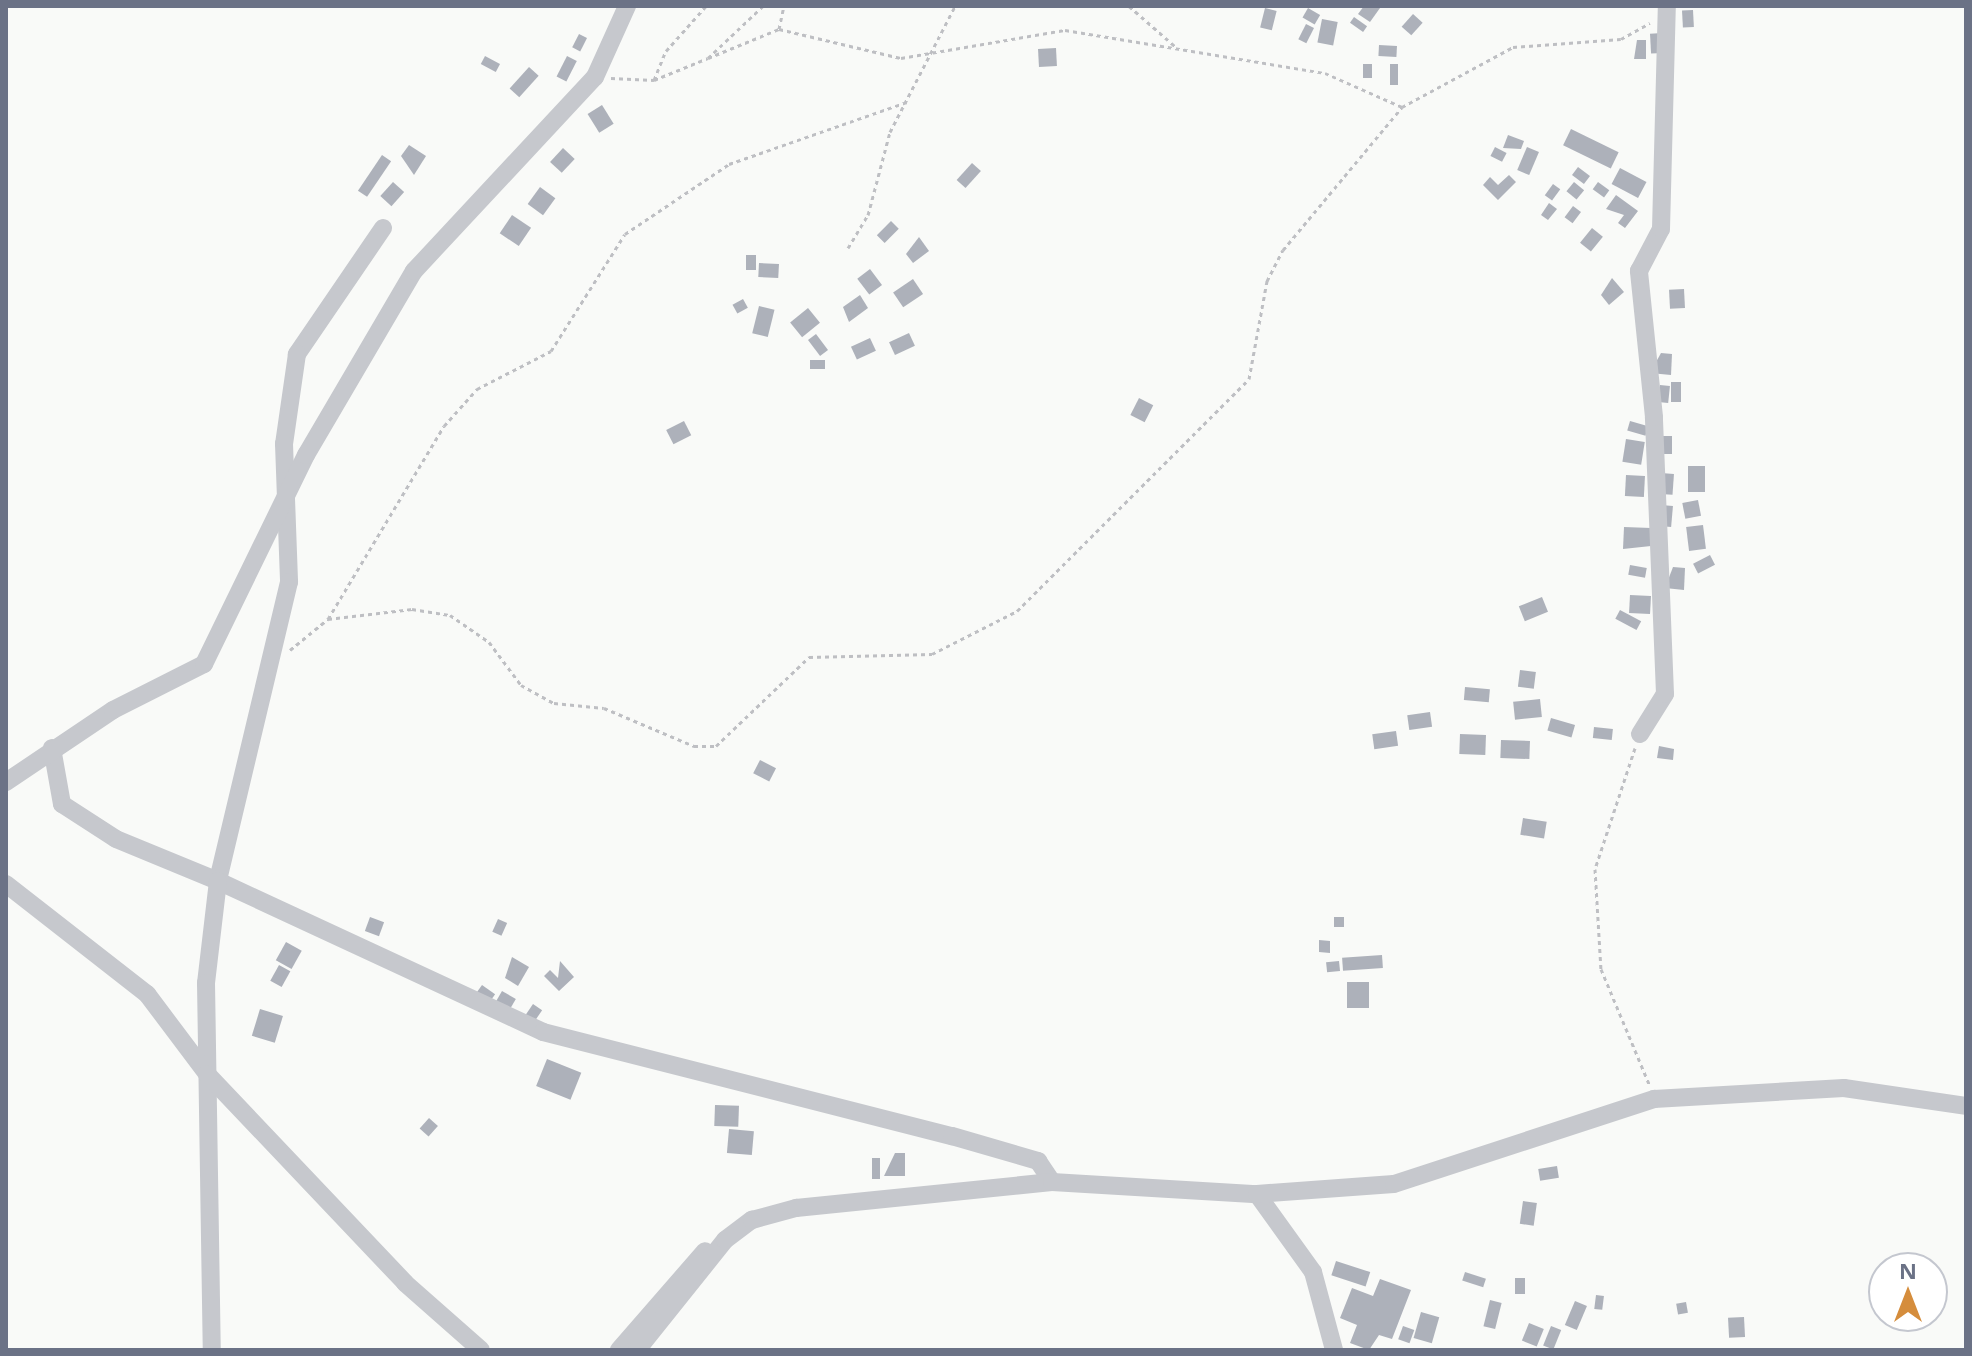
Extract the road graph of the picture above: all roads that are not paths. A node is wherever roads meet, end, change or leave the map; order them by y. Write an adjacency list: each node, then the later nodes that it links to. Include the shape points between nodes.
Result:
1 (627, 6): 4 (street, via 595,77 414,271 306,455)
2 (1667, 6): 5 (street, via 1671,31 1661,229 1639,271 1654,417 1665,694)
3 (383, 228): 4 (street, via 297,354)
4 (283, 515): 6 (street, via 204,664); 8 (street, via 289,582 275,662)
5 (1640, 734)
6 (52, 748): 7 (street); 8 (street, via 62,804 116,839)
7 (6, 782)
8 (218, 881): 10 (street, via 206,983); 12 (street, via 543,1032 1038,1161)
9 (6, 884): 10 (street, via 147,994)
10 (207, 1074): 15 (street); 16 (street, via 405,1283)
11 (1966, 1106): 13 (street, via 1844,1088 1654,1099 1394,1184)
12 (1052, 1182): 13 (street); 14 (street, via 796,1208 752,1220)
13 (1257, 1194): 19 (street, via 1313,1272)
14 (725, 1240): 17 (street, via 673,1281); 18 (street)
15 (212, 1350)
16 (481, 1350)
17 (619, 1350)
18 (637, 1350)
19 (1334, 1350)

